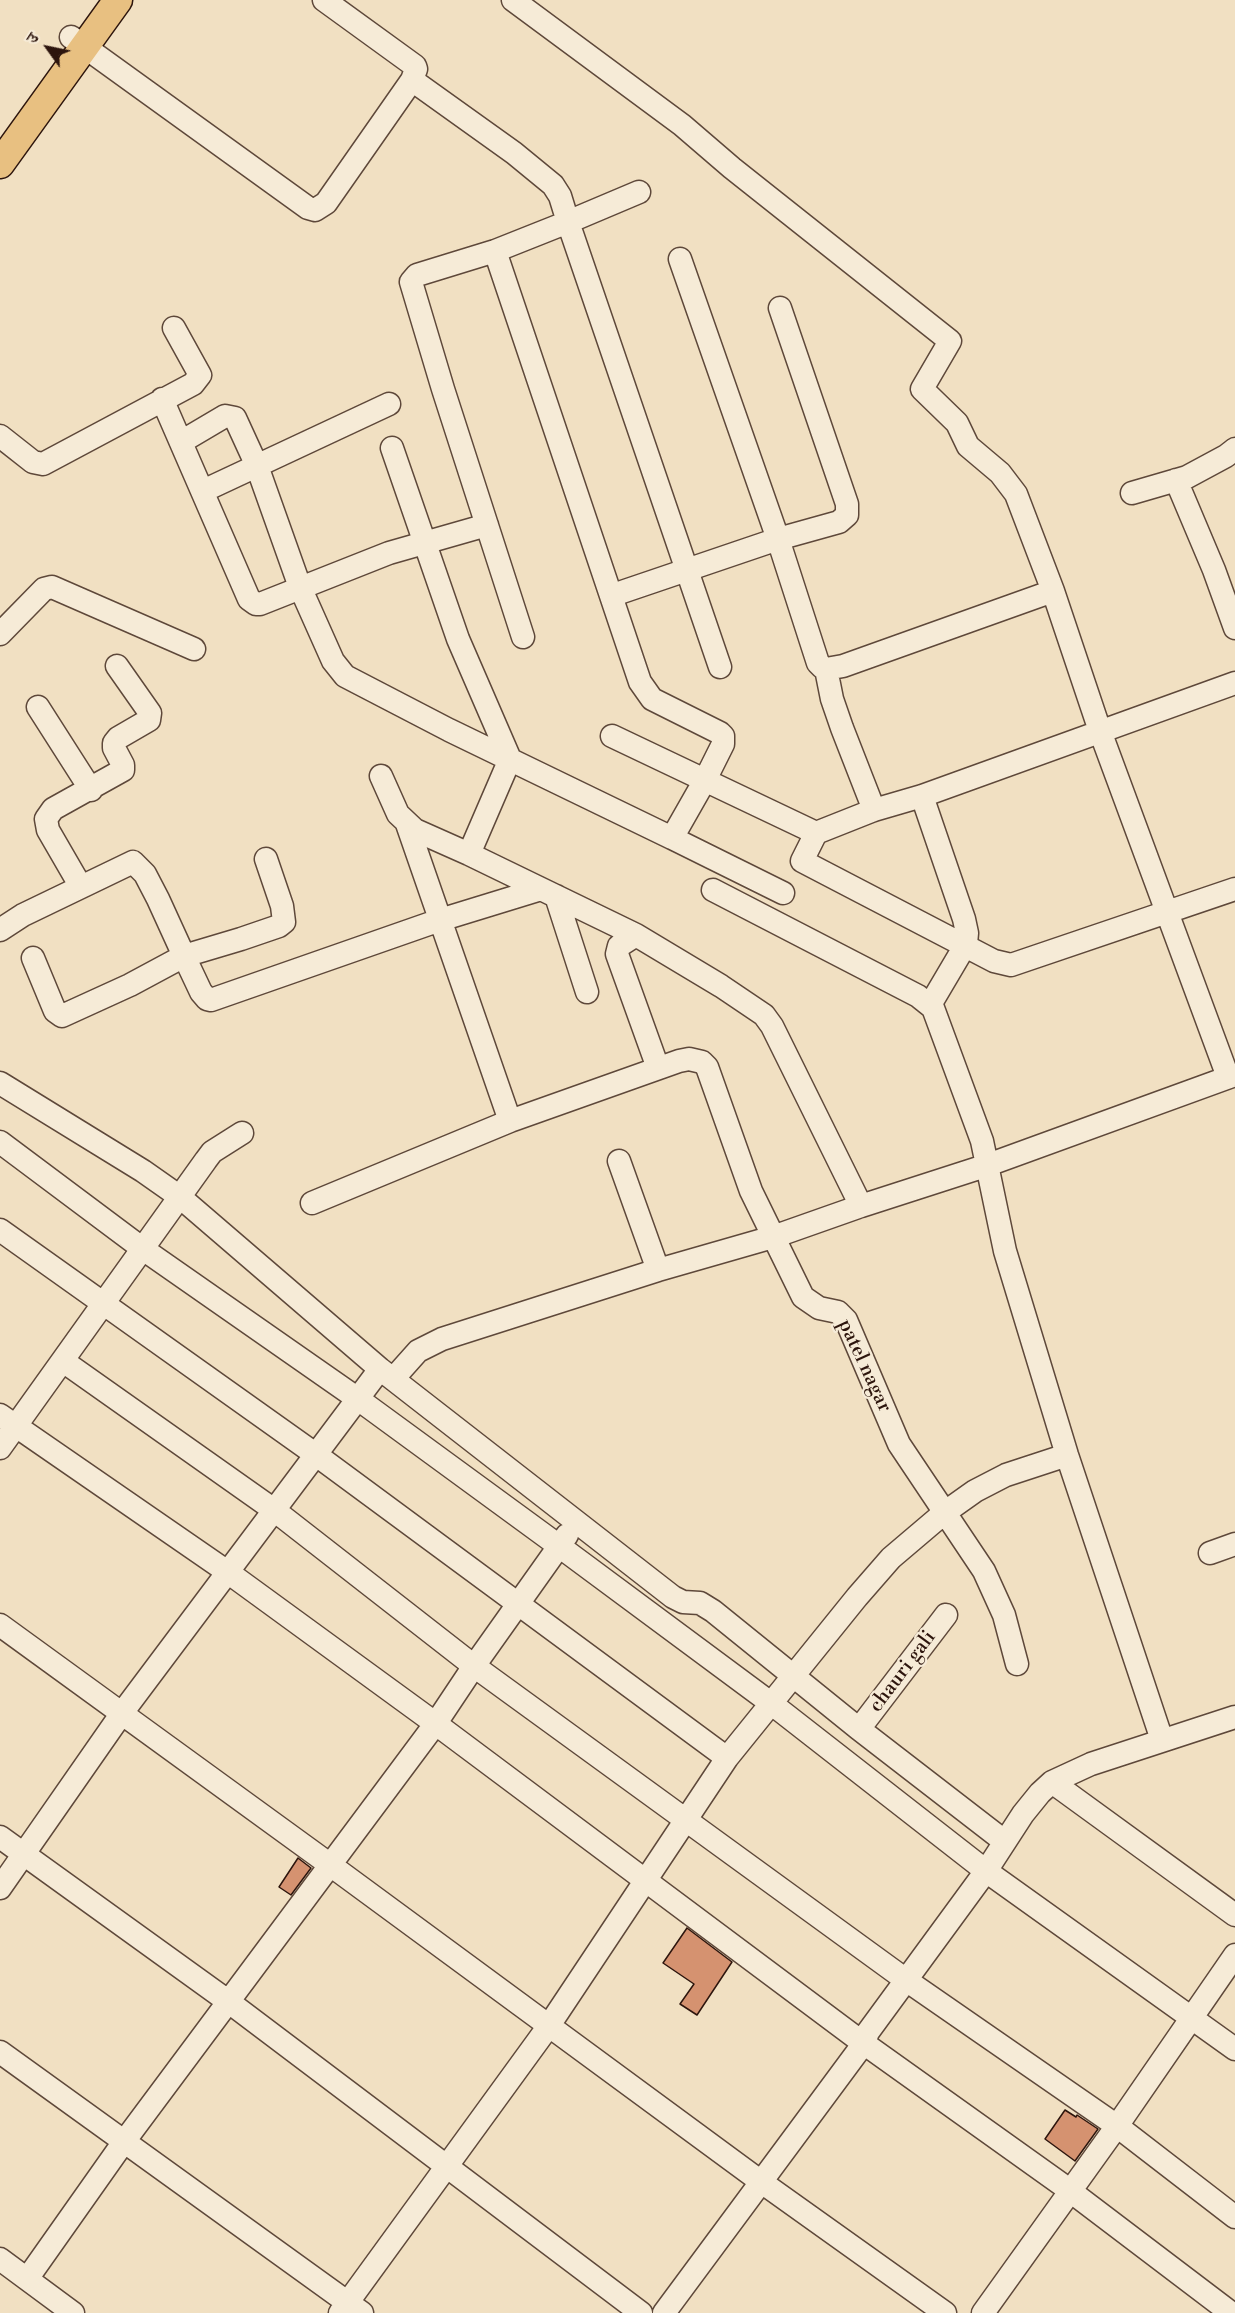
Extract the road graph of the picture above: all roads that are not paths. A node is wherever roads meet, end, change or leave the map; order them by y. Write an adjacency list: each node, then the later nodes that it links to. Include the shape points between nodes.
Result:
1 (97, 0): 5 (main road)
2 (118, 0): 5 (main road)
3 (324, 0): 6 (street, via 415,66)
4 (513, 0): 30 (street, via 682,125 950,342 922,389 957,423 968,446 1010,483)
5 (78, 42): 6 (street, via 315,210 326,203); 7 (main road); 8 (main road)
6 (412, 80): 10 (street, via 553,185)
7 (0, 136)
8 (0, 164)
9 (639, 192): 10 (street)
10 (568, 222): 11 (street); 28 (street)
11 (495, 251): 25 (street, via 417,275 411,282); 31 (street)
12 (680, 259): 26 (street)
13 (780, 308): 26 (street, via 848,511 839,522)
14 (174, 328): 15 (street, via 200,375 193,384)
15 (162, 399): 17 (street, via 43,464 33,462); 18 (street)
16 (389, 404): 21 (street)
17 (0, 436)
18 (181, 442): 21 (street, via 229,415 235,418); 23 (street)
19 (392, 448): 27 (street)
20 (1235, 449): 22 (street)
21 (257, 466): 23 (street); 29 (street)
22 (1176, 480): 24 (street); 32 (street)
23 (203, 491): 29 (street, via 253,603 260,604)
24 (1132, 493)
25 (487, 525): 27 (street); 34 (street)
26 (778, 539): 28 (street); 38 (street, via 818,663)
27 (424, 542): 29 (street); 43 (street, via 458,639)
28 (688, 570): 31 (street); 37 (street)
29 (300, 587): 43 (street, via 333,661 345,676)
30 (1053, 591): 38 (street); 41 (street)
31 (613, 595): 45 (street, via 640,682 648,695 723,736 723,744)
32 (1235, 628)
33 (0, 634): 35 (street, via 44,589 52,587)
34 (523, 637)
35 (195, 649)
36 (117, 666): 46 (street, via 150,713 149,720 118,738 114,748 123,770)
37 (720, 667)
38 (826, 669): 48 (street, via 839,718)
39 (1235, 683): 41 (street)
40 (38, 707): 46 (street)
41 (1100, 731): 47 (street); 60 (street)
42 (612, 736): 45 (street)
43 (510, 759): 51 (street); 52 (street)
44 (381, 776): 49 (street, via 398,814)
45 (705, 780): 50 (street); 51 (street)
46 (91, 790): 55 (street, via 53,809 46,819 48,830)
47 (922, 796): 48 (street); 65 (street, via 964,919)
48 (874, 810): 50 (street)
49 (407, 824): 52 (street); 62 (street)
50 (816, 833): 54 (street)
51 (672, 838): 59 (street)
52 (469, 854): 58 (street)
53 (266, 859): 66 (street, via 285,918 282,924)
54 (802, 861): 59 (street); 65 (street)
55 (81, 886): 63 (street); 66 (street, via 131,862 137,864)
56 (1235, 889): 60 (street)
57 (713, 890): 61 (street)
58 (548, 893): 62 (street); 64 (street); 68 (street)
59 (783, 893): 61 (street)
60 (1167, 910): 65 (street, via 1011,964 994,961); 71 (street)
61 (770, 918): 69 (street)
62 (440, 920): 66 (street, via 211,1000 201,992); 73 (street)
63 (0, 930)
64 (636, 935): 70 (street, via 619,946 617,954); 80 (street, via 764,1015)
65 (966, 944): 69 (street)
66 (184, 956): 67 (street, via 62,1016 55,1011)
67 (33, 958)
68 (587, 992)
69 (930, 1005): 77 (street, via 982,1141)
70 (658, 1068): 73 (street, patel nagar); 82 (street, patel nagar, via 689,1059 706,1067 751,1191)
71 (1231, 1076): 77 (street)
72 (0, 1083): 78 (street)
73 (510, 1121): 79 (street, patel nagar)
74 (242, 1132): 78 (street, via 213,1152)
75 (0, 1142): 83 (street)
76 (619, 1161): 84 (street)
77 (985, 1166): 80 (street); 92 (street, via 1005,1251)
78 (180, 1197): 83 (street); 87 (street)
79 (312, 1203)
80 (861, 1206): 82 (street)
81 (0, 1230): 85 (street)
82 (773, 1237): 84 (street); 94 (street, patel nagar, via 807,1302 838,1312 846,1320 899,1444)
83 (143, 1249): 85 (street); 88 (street)
84 (658, 1270): 87 (street, via 442,1340 418,1351)
85 (105, 1304): 86 (street); 91 (street)
86 (63, 1362): 89 (street); 93 (street)
87 (387, 1374): 88 (street); 95 (street)
88 (358, 1399): 91 (street); 97 (street)
89 (8, 1421): 90 (street); 99 (street)
90 (0, 1448)
91 (315, 1454): 93 (street); 100 (street)
92 (1066, 1455): 94 (street, via 1006,1475); 111 (street)
93 (274, 1510): 99 (street); 104 (street)
94 (944, 1513): 103 (street, via 984,1571 1004,1615); 105 (street, via 891,1558)
95 (577, 1522): 97 (street); 105 (street, via 673,1597 700,1603 713,1611)
96 (1235, 1544): 98 (street)
97 (560, 1546): 100 (street); 106 (street)
98 (1210, 1553)
99 (229, 1573): 107 (street); 109 (street)
100 (519, 1604): 104 (street); 112 (street)
101 (946, 1615): 110 (street, chauri gali)
102 (0, 1625): 107 (street)
103 (1017, 1664)
104 (474, 1666): 109 (street); 114 (street)
105 (794, 1675): 106 (street); 110 (street)
106 (772, 1704): 112 (street); 119 (street)
107 (122, 1713): 117 (street); 118 (street)
108 (1235, 1717): 111 (street)
109 (436, 1724): 118 (street); 120 (street)
110 (859, 1729): 116 (street)
111 (1162, 1740): 113 (street)
112 (727, 1758): 114 (street)
113 (1052, 1782): 116 (street); 122 (street)
114 (685, 1821): 120 (street); 124 (street)
115 (0, 1837): 117 (street)
116 (1005, 1841): 119 (street)
117 (24, 1855): 121 (street); 125 (street)
118 (329, 1864): 125 (street); 127 (street)
119 (986, 1871): 124 (street); 126 (street)
120 (645, 1879): 127 (street); 128 (street)
121 (0, 1888)
122 (1235, 1915)
123 (1235, 1955): 126 (street)
124 (906, 1980): 128 (street); 131 (street)
125 (229, 2002): 132 (street); 133 (street)
126 (1191, 2017): 129 (street); 131 (street)
127 (548, 2026): 133 (street); 134 (street)
128 (864, 2043): 134 (street); 135 (street)
129 (1235, 2049)
130 (0, 2052): 132 (street)
131 (1117, 2126): 135 (street); 136 (street)
132 (123, 2143): 138 (street); 139 (street)
133 (448, 2166): 139 (street); 141 (street)
134 (760, 2181): 142 (street); 143 (street)
135 (1070, 2191): 144 (street); 145 (street)
136 (1235, 2217)
137 (0, 2259): 138 (street)
138 (27, 2279): 140 (street)
139 (350, 2310)
140 (73, 2313)
141 (641, 2313)
142 (664, 2313)
143 (945, 2313)
144 (983, 2313)
145 (1231, 2313)

